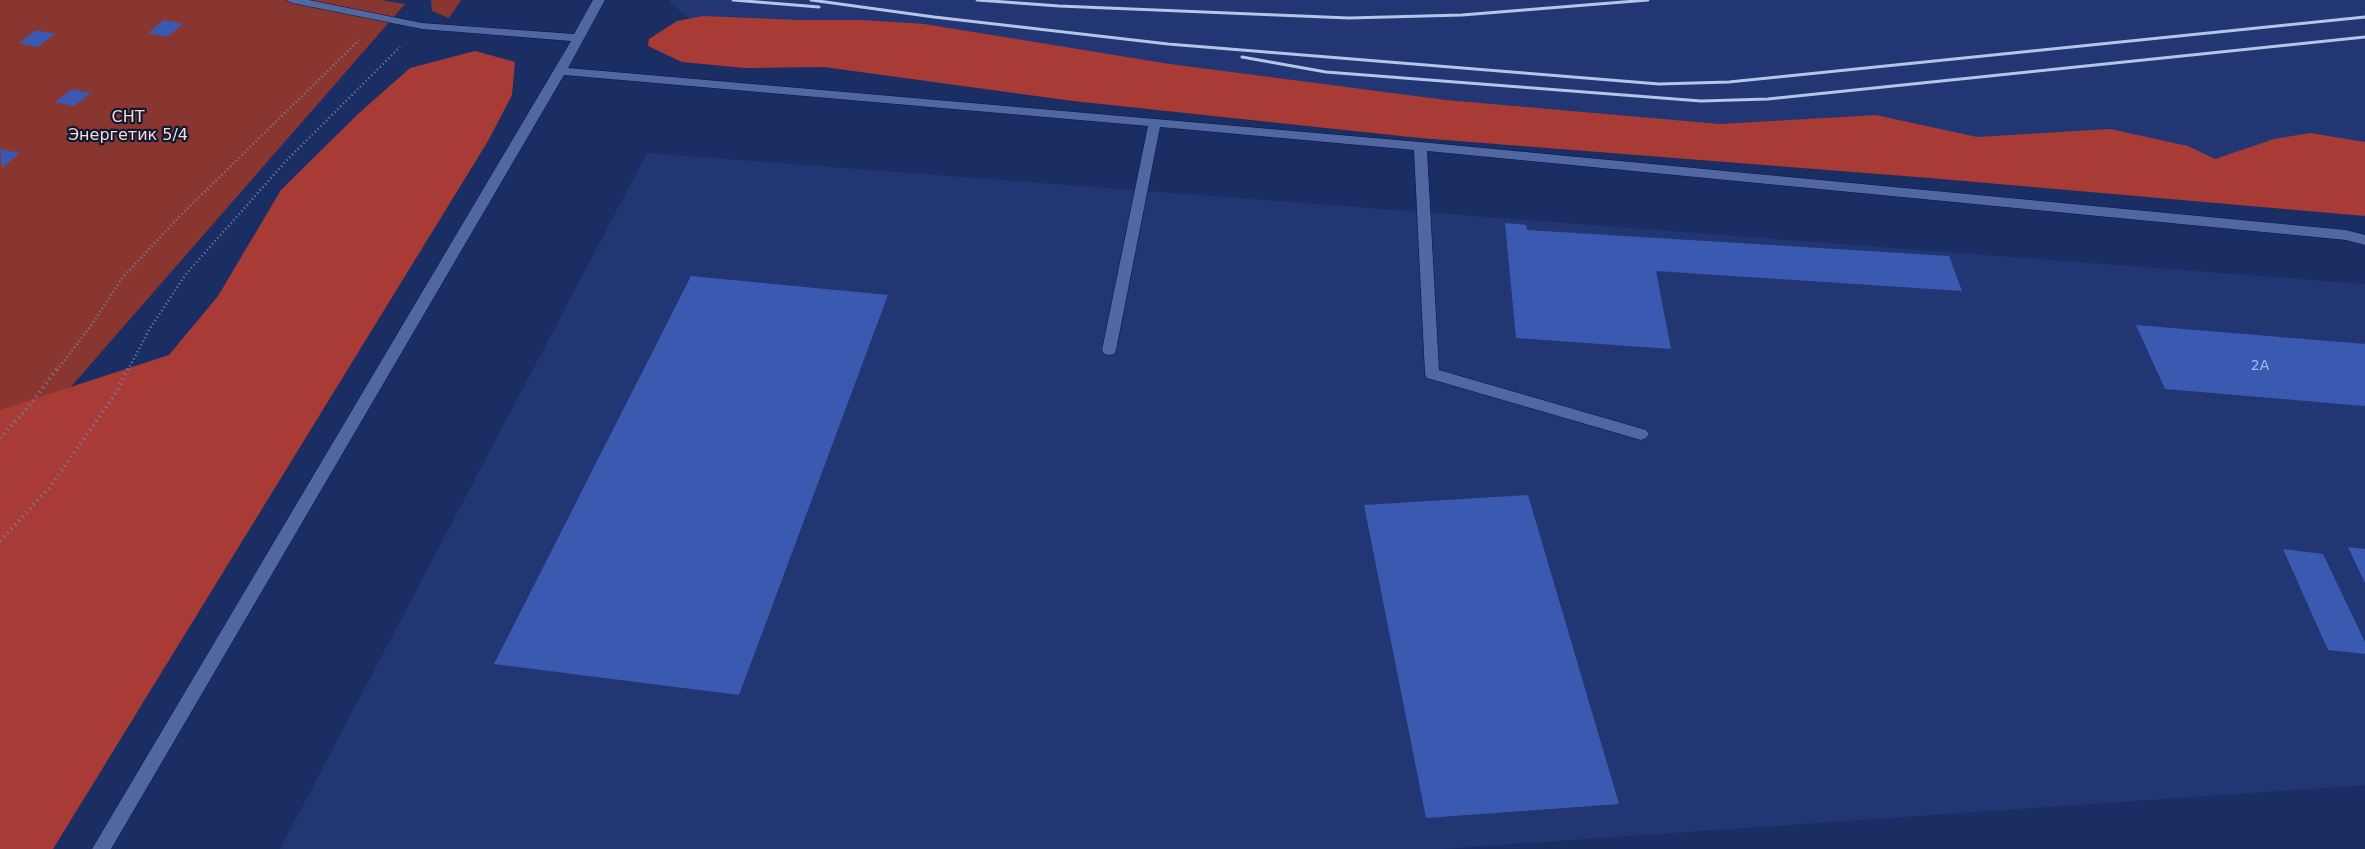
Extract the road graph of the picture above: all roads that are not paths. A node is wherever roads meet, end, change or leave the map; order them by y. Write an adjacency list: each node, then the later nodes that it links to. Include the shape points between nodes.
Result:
1 (292, 0): 3 (street, via 422,26)
2 (599, 0): 3 (street)
3 (579, 38): 4 (street)
4 (560, 71): 5 (street); 10 (street)
5 (1155, 123): 6 (street); 8 (street)
6 (1420, 146): 7 (street, via 2346,235); 9 (street, via 1432,374)
7 (2365, 240)
8 (1109, 350)
9 (1641, 434)
10 (101, 849)

